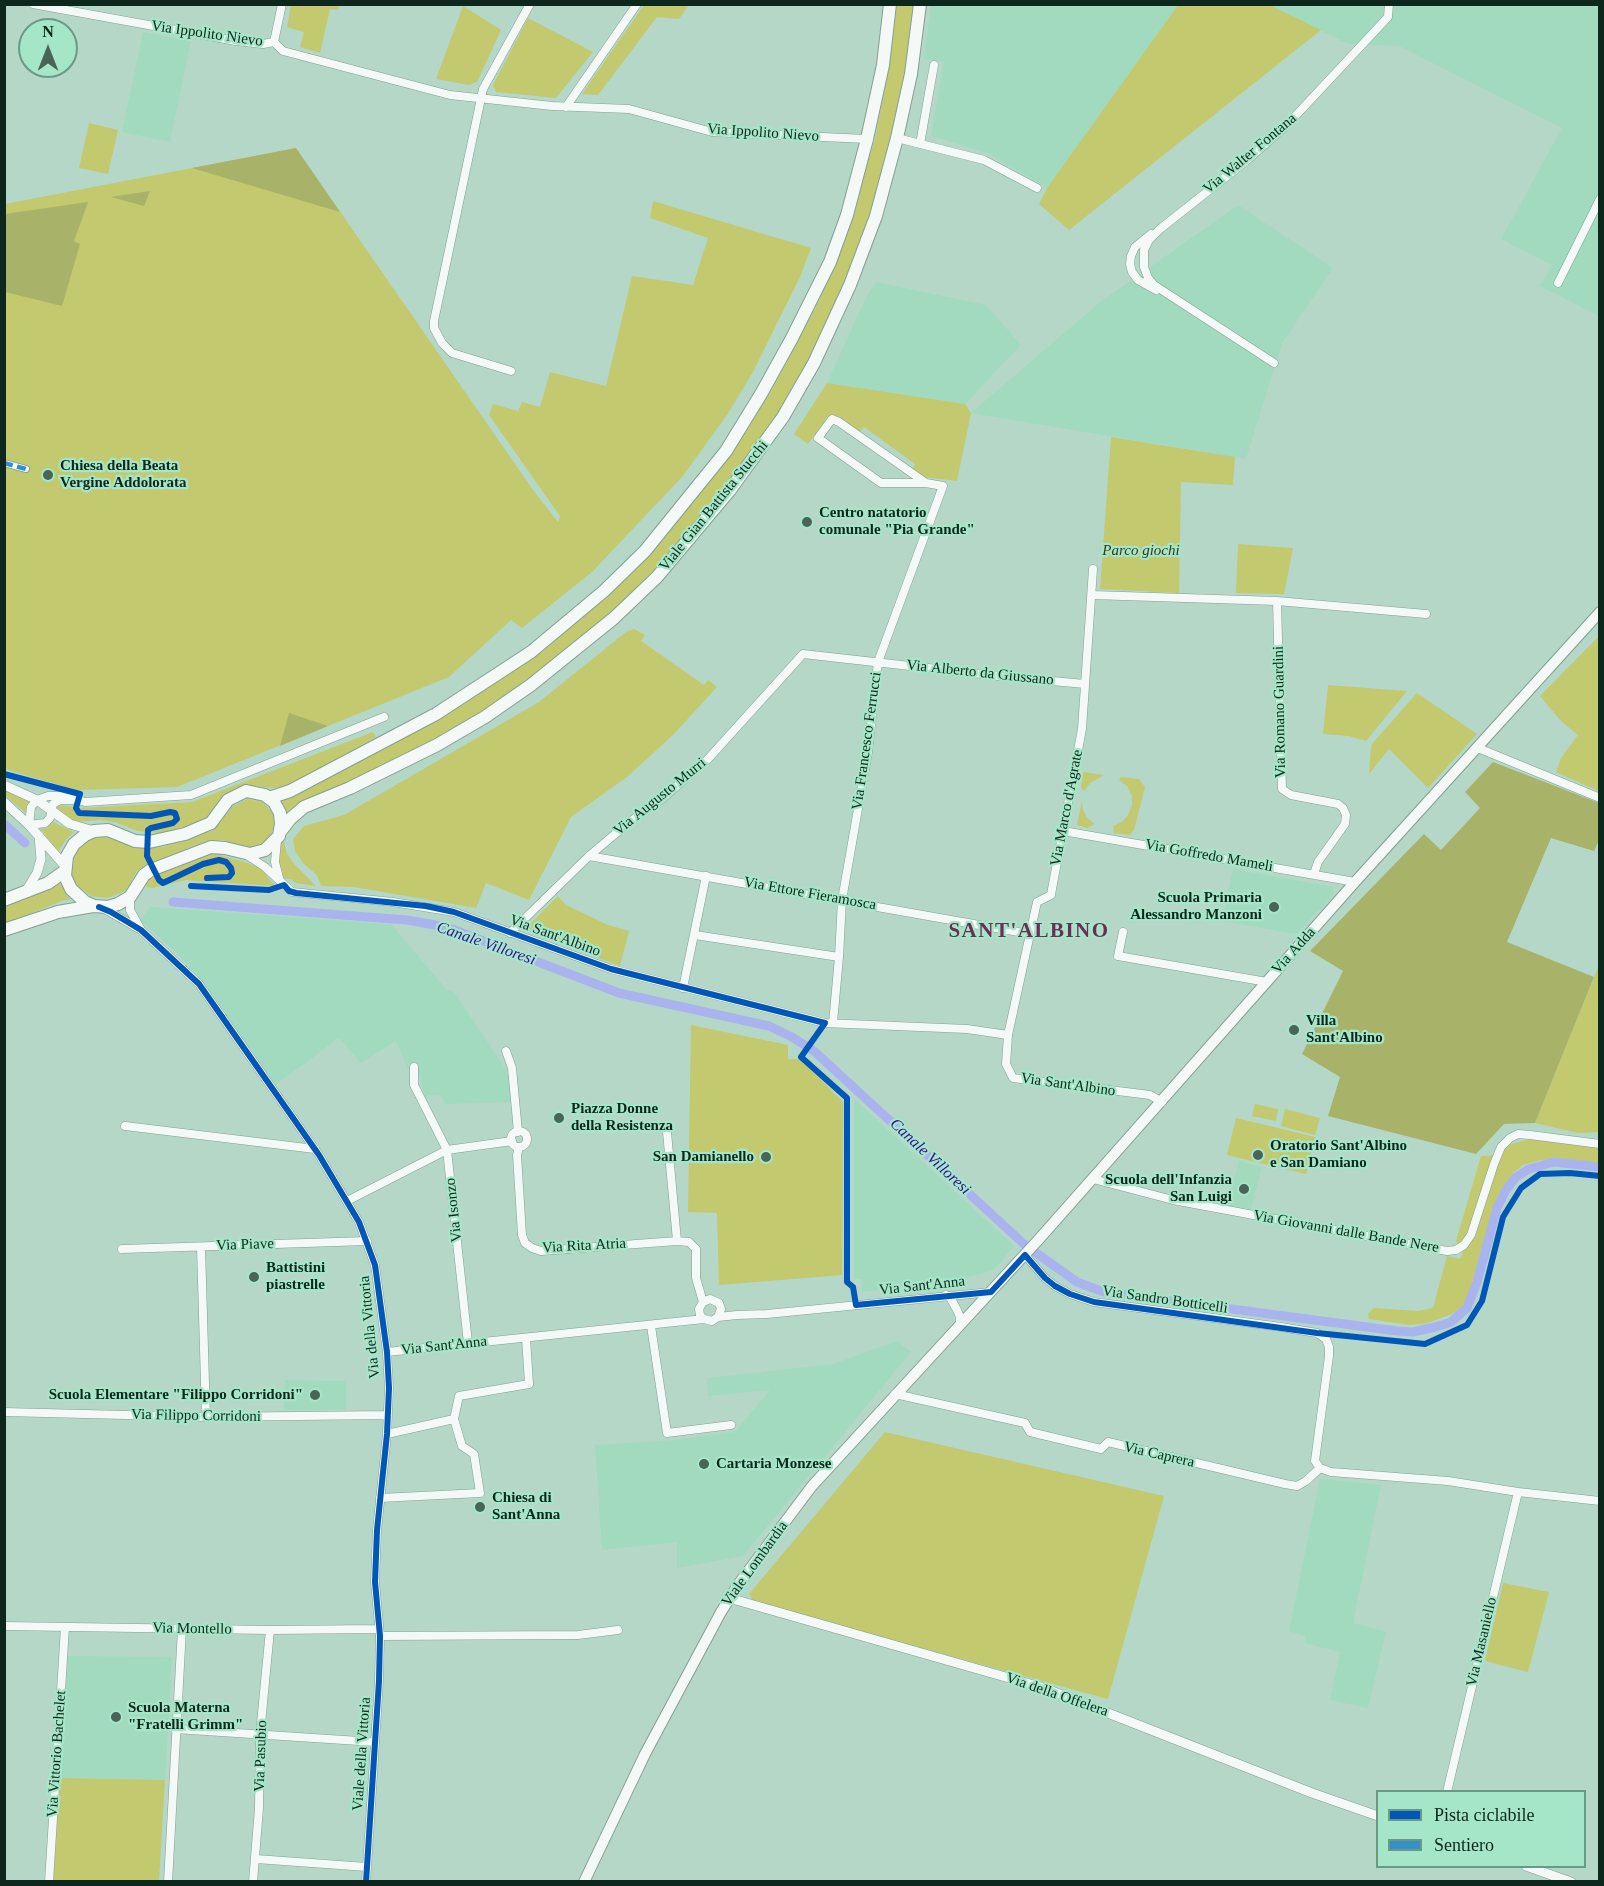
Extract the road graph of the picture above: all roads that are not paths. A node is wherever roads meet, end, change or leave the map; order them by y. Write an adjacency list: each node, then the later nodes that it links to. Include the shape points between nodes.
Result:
1 (33, 4): 8 (street, Via Ippolito Nievo, via 236,41)
2 (282, 4): 8 (street)
3 (530, 4): 10 (street, via 486,81)
4 (637, 4): 11 (street)
5 (890, 4): 13 (main road, Viale Gian Battista Stucchi, via 883,65)
6 (920, 4): 12 (main road, Viale Gian Battista Stucchi)
7 (1389, 4): 17 (street, Via Walter Fontana, via 1388,17 1286,126)
8 (274, 42): 10 (street, Via Ippolito Nievo, via 283,51)
9 (934, 65): 14 (street)
10 (482, 99): 11 (street, Via Ippolito Nievo); 21 (street, via 434,328 452,353)
11 (566, 107): 13 (street, Via Ippolito Nievo, via 629,109 712,132)
12 (897, 138): 14 (street); 45 (main road, Viale Gian Battista Stucchi, via 876,216 814,363 758,453 691,539 614,618 531,685 437,745 304,807)
13 (867, 139): 36 (main road, Viale Gian Battista Stucchi, via 830,262 792,338 726,451 645,551 567,624 464,698 292,790)
14 (920, 144): 15 (street, via 984,160)
15 (1037, 188)
16 (1599, 199): 18 (street)
17 (1160, 229): 19 (street, Via Walter Fontana, via 1145,247 1143,264 1150,280); 19 (street, Via Walter Fontana, via 1136,245 1130,264 1140,282)
18 (1558, 283)
19 (1167, 294): 20 (street, Via Walter Fontana)
20 (1274, 363)
21 (511, 371)
22 (4, 463): 23 (street)
23 (26, 469)
24 (926, 483): 24 (street, Via Francesco Ferrucci, via 832,419 818,438 881,483); 31 (street, Via Francesco Ferrucci, via 943,486)
25 (1093, 569): 26 (street, Via Marco d'Agrate)
26 (1092, 595): 27 (street); 32 (street, Via Marco d'Agrate)
27 (1277, 601): 29 (street); 50 (street, Via Romano Guardini, via 1282,789 1288,795 1338,804 1346,815 1346,824 1318,862)
28 (1599, 612): 34 (main road, Via Adda)
29 (1426, 614)
30 (803, 654): 31 (street, Via Alberto da Giussano); 48 (street, Via Augusto Murri, via 694,772)
31 (878, 662): 32 (street, Via Alberto da Giussano); 57 (street, Via Francesco Ferrucci, via 868,752)
32 (1085, 684): 44 (street, Via Marco d'Agrate, via 1082,729)
33 (384, 717): 39 (street, via 191,795)
34 (1478, 748): 37 (street); 53 (main road, Via Adda)
35 (4, 785): 38 (street)
36 (269, 798): 43 (main road, via 254,791 238,793 225,802 210,824 149,842 135,841 113,831); 45 (main road, via 280,813)
37 (1599, 798)
38 (37, 800): 39 (street, via 56,795); 41 (street); 42 (street, via 30,809)
39 (72, 800): 41 (street, via 60,800)
40 (4, 802): 42 (street)
41 (51, 811): 42 (street, via 45,824); 43 (street, via 69,824)
42 (29, 825): 46 (street)
43 (94, 831): 49 (main road, via 74,844)
44 (1063, 831): 50 (street, Via Goffredo Mameli); 63 (street, Via Marco d'Agrate, via 1051,895 1037,902)
45 (279, 834): 47 (main road, Viale Gian Battista Stucchi, via 265,850); 52 (street, via 275,862)
46 (39, 836): 49 (street); 54 (street, via 41,859)
47 (242, 853): 52 (street, Via Sant'Albino); 55 (main road, Viale Gian Battista Stucchi, via 211,847 151,870)
48 (589, 856): 51 (street, Via Ettore Fieramosca); 62 (street, Via Augusto Murri)
49 (65, 868): 54 (main road, via 48,883); 58 (main road, via 74,893)
50 (1314, 874): 53 (street, Via Goffredo Mameli)
51 (706, 876): 57 (street, Via Ettore Fieramosca); 64 (street)
52 (279, 879): 62 (street, Via Sant'Albino, via 296,893 426,906)
53 (1355, 882): 66 (main road, Via Adda)
54 (26, 891): 56 (main road)
55 (130, 897): 58 (main road, via 113,906); 60 (street, via 130,910)
56 (4, 900)
57 (842, 900): 63 (street, Via Ettore Fieramosca); 65 (street, Via Francesco Ferrucci)
58 (96, 906): 59 (main road, via 61,911); 60 (street)
59 (4, 930)
60 (141, 930): 78 (street, Via della Vittoria, via 195,980)
61 (1123, 932): 66 (street, via 1118,956)
62 (510, 933): 67 (street, Via Sant'Albino, via 611,969)
63 (1030, 934): 69 (street, Via Marco d'Agrate)
64 (695, 935): 65 (street); 67 (street)
65 (839, 957): 68 (street, Via Francesco Ferrucci)
66 (1267, 982): 72 (main road, Via Adda)
67 (682, 988): 68 (street, Via Sant'Albino)
68 (832, 1023): 69 (street, Via Sant'Albino, via 968,1029)
69 (1008, 1035): 72 (street, Via Sant'Albino, via 1006,1064 1013,1078 1150,1095)
70 (506, 1051): 74 (street, via 512,1068)
71 (414, 1067): 79 (street, Via Isonzo, via 414,1085)
72 (1162, 1102): 80 (main road, Via Adda)
73 (125, 1126): 78 (street)
74 (518, 1132): 76 (street, via 512,1136); 76 (street, via 523,1132 526,1139 524,1145)
75 (667, 1132): 83 (street)
76 (515, 1144): 79 (street); 83 (street, Via Rita Atria, via 522,1235 532,1248 541,1251)
77 (1599, 1144): 80 (street, Via Giovanni dalle Bande Nere, via 1530,1134 1510,1138 1494,1164 1471,1235 1464,1245 1447,1251 1173,1200)
78 (315, 1149): 81 (street, Via della Vittoria)
79 (447, 1150): 81 (street); 98 (street, Via Isonzo)
80 (1093, 1179): 86 (main road, Via Adda)
81 (347, 1201): 82 (street, Via della Vittoria)
82 (368, 1240): 84 (street, Via Piave); 99 (street, Via della Vittoria)
83 (677, 1241): 89 (street, via 695,1247 696,1278)
84 (201, 1246): 85 (street, Via Piave); 103 (street)
85 (122, 1249)
86 (1027, 1252): 87 (main road, Via Adda); 107 (street, Via Sandro Botticelli, via 1050,1282 1094,1302 1317,1333 1326,1339 1329,1356 1315,1461)
87 (991, 1292): 88 (street, Via Sant'Anna); 96 (main road, Viale Lombardia)
88 (946, 1295): 91 (street, Via Sant'Anna); 96 (street, Via Sant'Anna, via 960,1317)
89 (704, 1303): 90 (street, via 716,1301); 93 (street); 94 (street, Via Sant'Anna)
90 (720, 1306): 91 (street); 92 (street)
91 (737, 1315): 92 (street, Via Sant'Anna)
92 (718, 1317): 93 (street, Via Sant'Anna, via 712,1321)
93 (704, 1319): 94 (street, Via Sant'Anna)
94 (681, 1322): 95 (street, Via Sant'Anna)
95 (651, 1326): 97 (street, Via Sant'Anna); 105 (street, via 667,1433)
96 (960, 1326): 100 (main road, Viale Lombardia)
97 (526, 1338): 98 (street, Via Sant'Anna); 104 (street, via 529,1384 459,1396)
98 (468, 1344): 99 (street, Via Sant'Anna)
99 (387, 1352): 102 (street, Via della Vittoria)
100 (895, 1394): 107 (street, Via Caprera, via 1025,1423 1030,1432 1101,1449 1108,1442 1285,1484 1306,1481); 111 (main road, Viale Lombardia, via 812,1486)
101 (4, 1412): 103 (street, Via Filippo Corridoni)
102 (388, 1415): 103 (street, Via Filippo Corridoni); 106 (street, Via della Vittoria)
103 (206, 1417)
104 (454, 1419): 106 (street); 109 (street, via 462,1446 474,1454 480,1493)
105 (731, 1425)
106 (387, 1434): 109 (street, Via della Vittoria)
107 (1320, 1468): 108 (street)
108 (1518, 1492): 110 (street); 121 (street, Via Masaniello)
109 (380, 1498): 117 (street, Via della Vittoria, via 375,1521)
110 (1599, 1501)
111 (729, 1598): 122 (street, Via della Offelera, via 1044,1688); 130 (main road, Viale Lombardia, via 640,1764)
112 (4, 1626): 113 (street, Via Montello)
113 (65, 1627): 114 (street, Via Montello); 126 (street, Via Vittorio Bachelet)
114 (182, 1629): 115 (street, Via Montello); 118 (street)
115 (270, 1630): 117 (street, Via Montello); 119 (street, Via Pasubio)
116 (618, 1630): 117 (street, Via Montello, via 578,1635)
117 (379, 1632): 120 (street, Viale della Vittoria)
118 (175, 1728): 119 (street); 127 (street)
119 (260, 1734): 120 (street); 123 (street, Via Pasubio)
120 (375, 1743): 124 (street, Viale della Vittoria)
121 (1447, 1790)
122 (1376, 1816)
123 (256, 1859): 124 (street); 128 (street, Via Pasubio)
124 (367, 1867): 129 (street, Viale della Vittoria)
125 (1532, 1868): 131 (street)
126 (49, 1881)
127 (168, 1881)
128 (253, 1881)
129 (366, 1881)
130 (584, 1881)
131 (1571, 1881)

